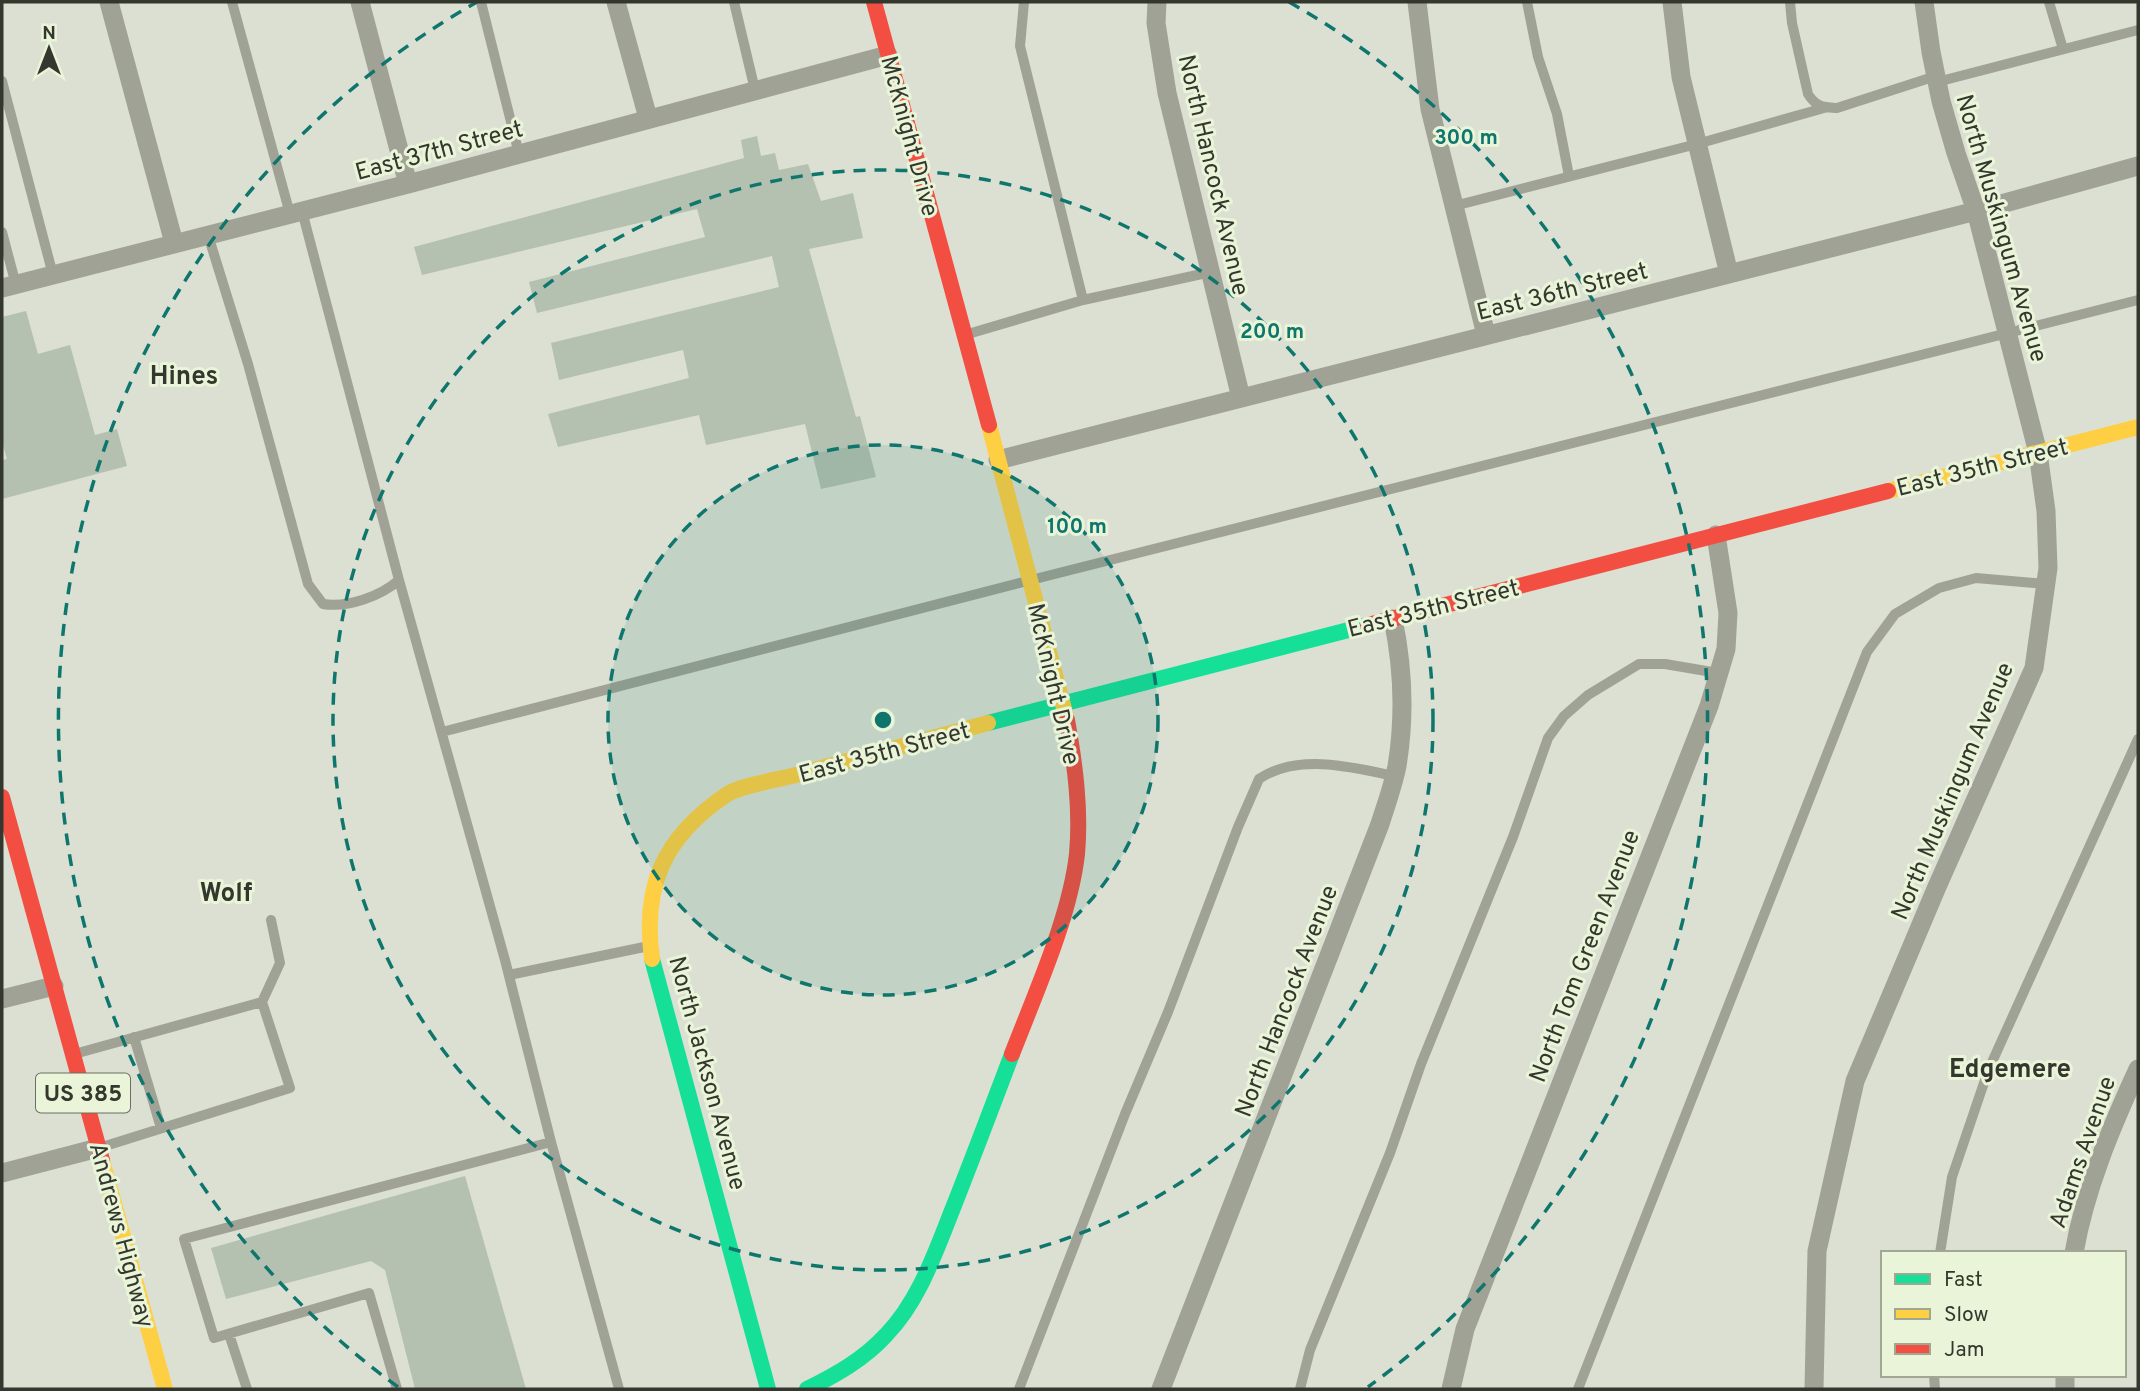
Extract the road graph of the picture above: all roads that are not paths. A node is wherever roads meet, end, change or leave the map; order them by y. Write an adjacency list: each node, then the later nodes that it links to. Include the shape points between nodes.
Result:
1 (109, 2): 34 (street)
2 (232, 2): 31 (lane)
3 (360, 2): 28 (street)
4 (481, 2): 25 (lane)
5 (616, 2): 23 (street)
6 (734, 2): 21 (lane)
7 (874, 2): 18 (street, McKnight Drive)
8 (1024, 2): 39 (lane, via 1020,46)
9 (1157, 2): 35 (street, North Hancock Avenue, via 1167,93)
10 (1417, 2): 29 (street, via 1430,109)
11 (1527, 2): 27 (lane)
12 (1672, 2): 24 (street, via 1681,77)
13 (1790, 2): 22 (lane, via 1808,94)
14 (1924, 2): 19 (street, North Muskingum Avenue)
15 (2049, 2): 17 (lane)
16 (2138, 30): 17 (lane)
17 (2063, 49): 19 (lane)
18 (888, 55): 21 (street, East 37th Street); 41 (street, McKnight Drive)
19 (1936, 79): 22 (lane, via 1837,108); 30 (street, North Muskingum Avenue)
20 (2, 81): 37 (lane)
21 (755, 90): 23 (street, East 37th Street)
22 (1824, 107): 24 (lane)
23 (648, 118): 25 (street, East 37th Street)
24 (1697, 144): 27 (lane); 36 (street)
25 (519, 153): 28 (street, East 37th Street)
26 (2138, 166): 30 (street, East 36th Street)
27 (1569, 176): 29 (lane)
28 (408, 184): 31 (street, East 37th Street)
29 (1454, 206): 42 (street)
30 (1976, 211): 36 (street, East 36th Street); 43 (street, North Muskingum Avenue)
31 (296, 212): 33 (street, East 37th Street); 49 (lane)
32 (2, 232): 38 (lane)
33 (208, 234): 34 (street, East 37th Street); 49 (lane, via 308,584 323,604 336,606 386,591)
34 (174, 243): 37 (street, East 37th Street)
35 (1211, 272): 39 (lane); 44 (street, North Hancock Avenue)
36 (1729, 274): 42 (street, East 36th Street)
37 (53, 275): 38 (street, East 37th Street)
38 (9, 286)
39 (1083, 300): 41 (lane)
40 (2138, 300): 43 (lane)
41 (964, 335): 47 (street, McKnight Drive)
42 (1486, 335): 44 (street, East 36th Street)
43 (2008, 335): 46 (street, North Muskingum Avenue); 50 (lane)
44 (1241, 398): 47 (street, East 36th Street)
45 (2138, 427): 46 (street, East 35th Street)
46 (2038, 453): 48 (street, East 35th Street); 51 (street, North Muskingum Avenue, via 2046,511)
47 (998, 460): 50 (street, McKnight Drive)
48 (1716, 536): 52 (street, East 35th Street); 53 (street, North Tom Green Avenue, via 1728,613 1726,649)
49 (399, 580): 55 (lane)
50 (1031, 580): 54 (street, McKnight Drive); 55 (lane)
51 (2046, 584): 86 (lane, via 1976,578 1939,588 1895,614 1867,652); 87 (street, North Muskingum Avenue, via 2034,668 1855,1081 1816,1251)
52 (1393, 619): 54 (street, East 35th Street); 57 (street, North Hancock Avenue, via 1403,708)
53 (1718, 673): 84 (lane, via 1639,664 1588,695 1548,738 1310,1350); 85 (street, North Tom Green Avenue, via 1465,1329)
54 (1064, 703): 58 (street, East 35th Street); 81 (street, McKnight Drive, via 1077,795 1074,876 978,1145 934,1253 898,1322 863,1357)
55 (442, 732): 62 (lane)
56 (2138, 739): 73 (lane, via 1988,1071 1952,1177)
57 (1394, 776): 82 (lane, via 1321,764 1278,770 1259,779); 83 (street, North Hancock Avenue, via 1380,824)
58 (728, 793): 61 (street, North Jackson Avenue, via 674,843 658,870 648,912)
59 (2, 797): 63 (street, Andrews Highway / US 385, via 14,858)
60 (271, 920): 65 (lane, via 280,963)
61 (650, 946): 62 (lane); 80 (street, North Jackson Avenue)
62 (509, 975): 70 (lane)
63 (54, 986): 64 (street); 67 (street, Andrews Highway / US 385)
64 (2, 999)
65 (262, 1002): 66 (lane); 69 (lane, via 290,1088)
66 (134, 1037): 67 (lane); 69 (lane)
67 (72, 1054): 71 (street, Andrews Highway / US 385)
68 (2138, 1069): 74 (street, Adams Avenue, via 2108,1138)
69 (161, 1128): 71 (lane)
70 (551, 1142): 75 (lane, via 184,1239 214,1338); 79 (lane)
71 (98, 1148): 72 (street); 76 (street, Andrews Highway / US 385)
72 (2, 1173)
73 (1940, 1251)
74 (2074, 1251)
75 (229, 1334): 77 (lane); 78 (lane, via 369,1293)
76 (164, 1389)
77 (247, 1389)
78 (397, 1389)
79 (619, 1389)
80 (768, 1389)
81 (807, 1389)
82 (1019, 1389)
83 (1161, 1389)
84 (1300, 1389)
85 (1451, 1389)
86 (1578, 1389)
87 (1814, 1389)

